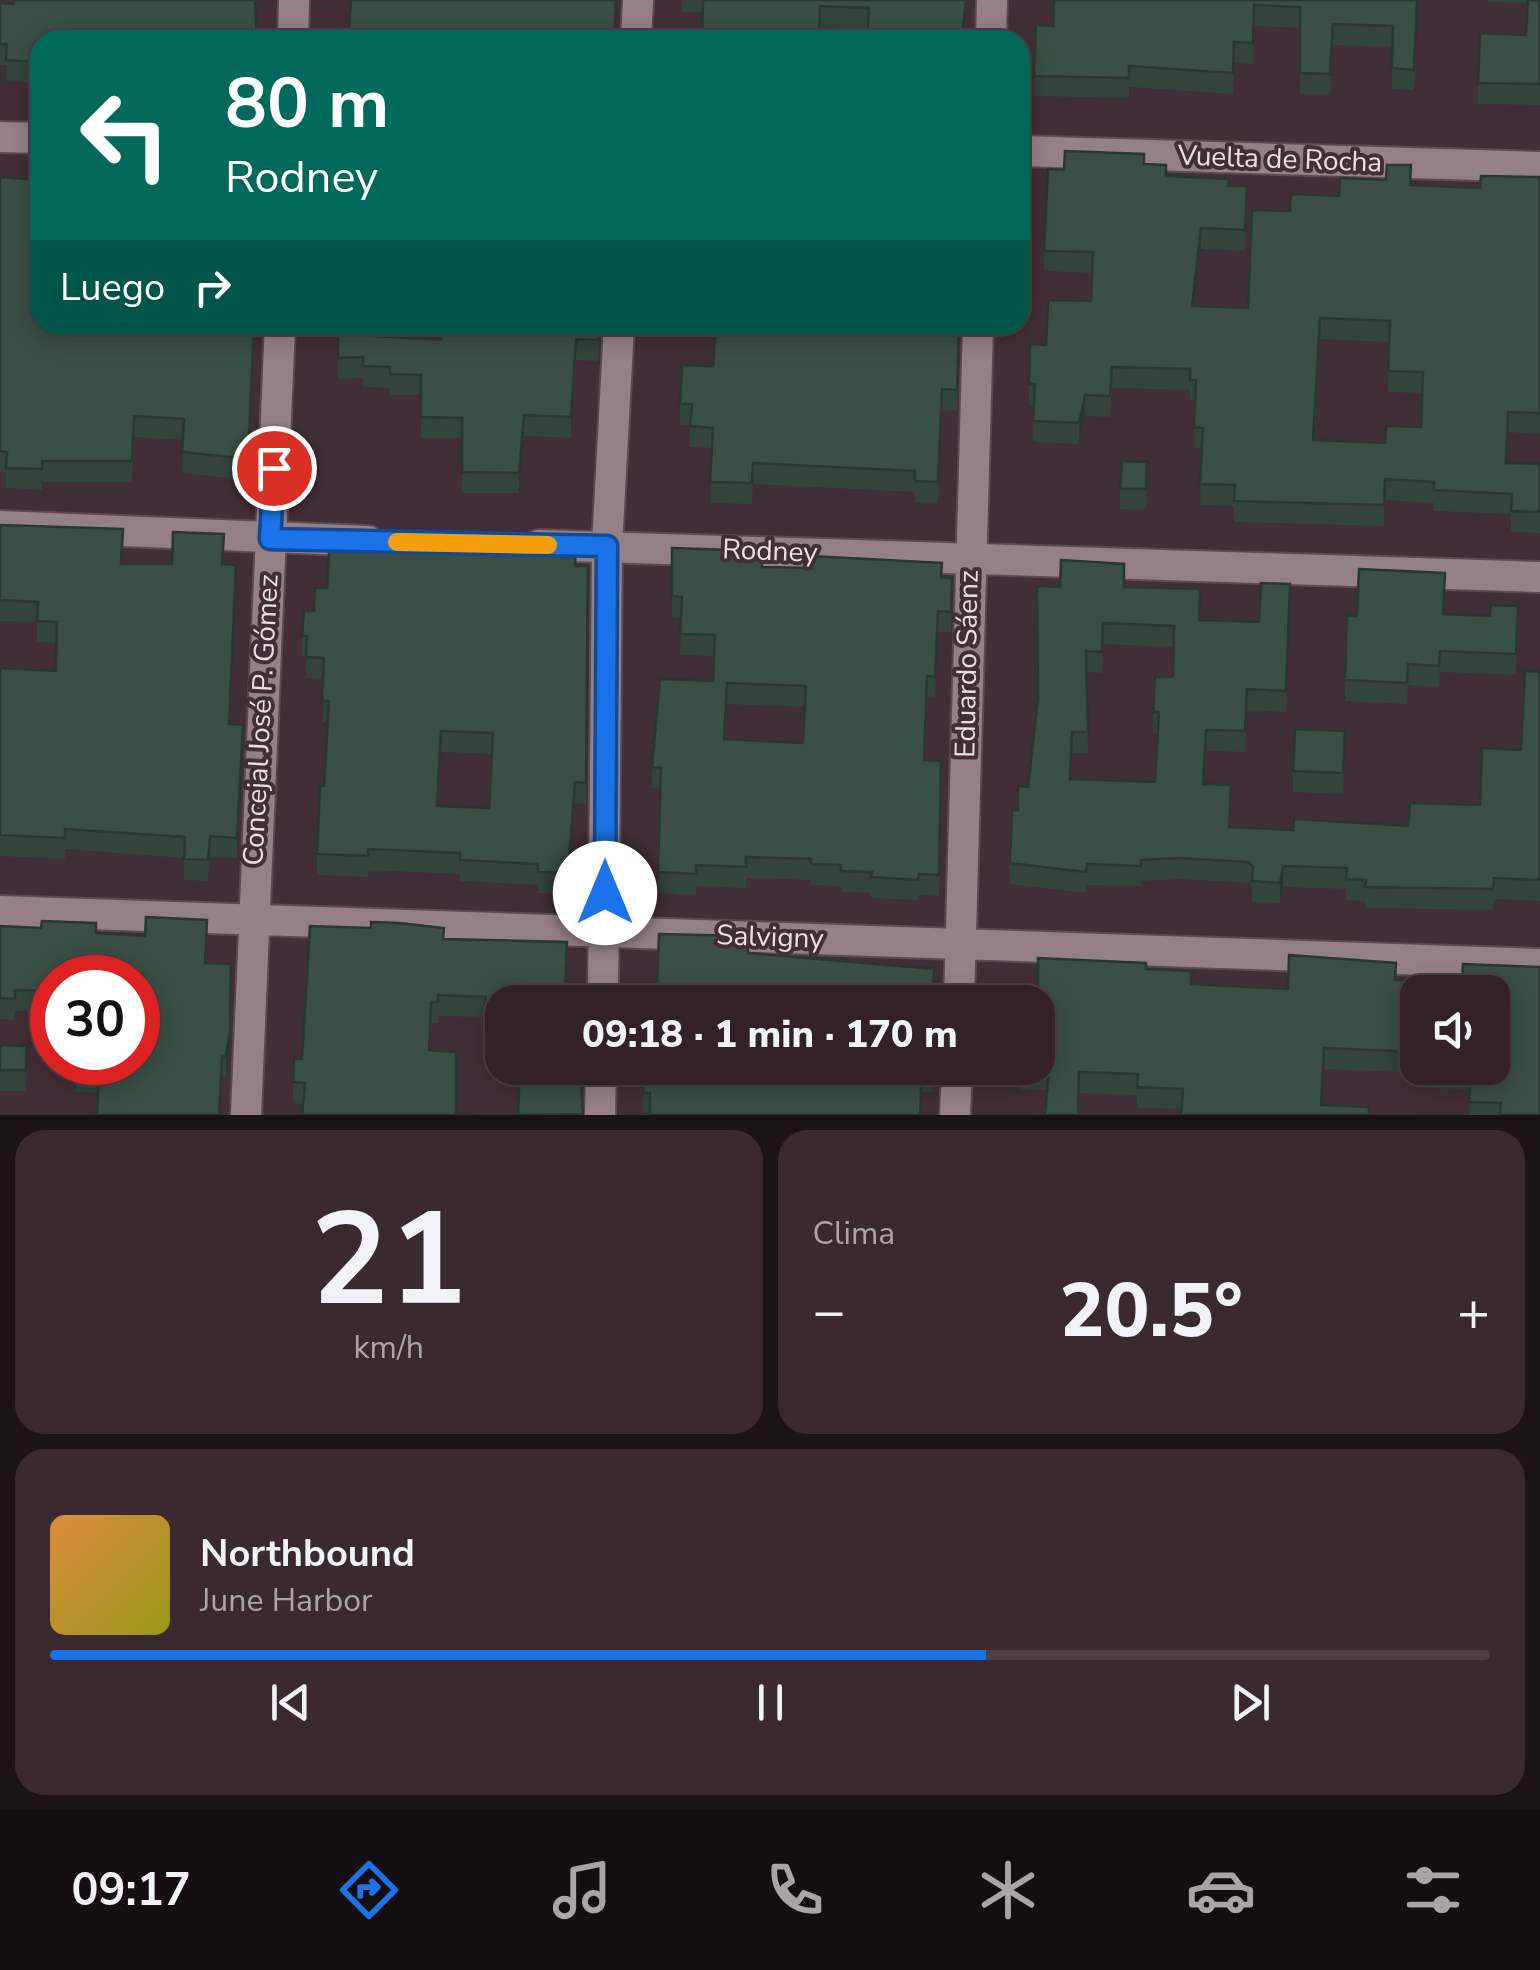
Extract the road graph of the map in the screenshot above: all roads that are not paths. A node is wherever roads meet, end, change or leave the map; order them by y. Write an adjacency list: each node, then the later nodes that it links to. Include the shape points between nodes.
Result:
1 (294, 0): 4 (street)
2 (638, 0): 5 (street)
3 (992, 0): 6 (street)
4 (292, 30)
5 (636, 30)
6 (990, 30)
7 (0, 137): 8 (street)
8 (30, 138)
9 (1030, 151): 10 (street, Vuelta de Rocha)
10 (1540, 167)
11 (280, 335): 15 (street, Concejal José P. Gómez)
12 (618, 335): 18 (street)
13 (978, 335): 19 (street, Eduardo Sáenz)
14 (0, 526): 15 (street)
15 (270, 539): 16 (street); 22 (street, Concejal José P. Gómez)
16 (389, 542)
17 (508, 544): 18 (street, Rodney)
18 (607, 546): 19 (street, Rodney); 23 (street)
19 (969, 556): 20 (street, Rodney); 24 (street, Eduardo Sáenz)
20 (1540, 577)
21 (0, 911): 22 (street, Salvigny)
22 (252, 918): 23 (street, Salvigny); 30 (street, Concejal José P. Gómez)
23 (605, 931): 24 (street, Salvigny); 26 (street)
24 (962, 943): 25 (street, Salvigny); 27 (street, Eduardo Sáenz)
25 (1540, 964)
26 (603, 985)
27 (960, 985)
28 (601, 1085): 31 (street)
29 (955, 1085): 32 (street)
30 (246, 1115)
31 (600, 1115)
32 (954, 1115)

